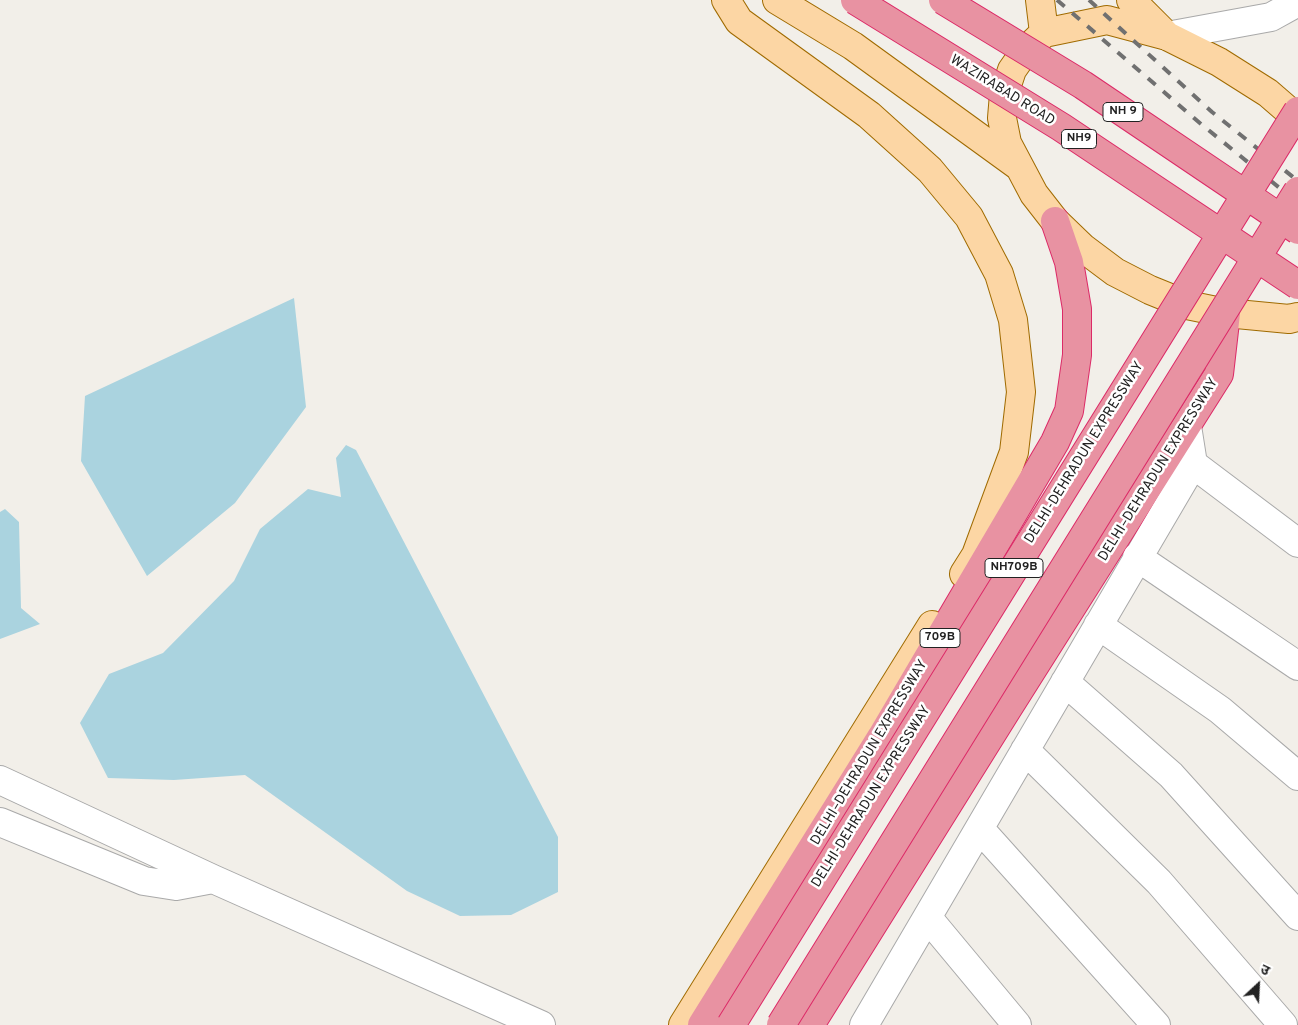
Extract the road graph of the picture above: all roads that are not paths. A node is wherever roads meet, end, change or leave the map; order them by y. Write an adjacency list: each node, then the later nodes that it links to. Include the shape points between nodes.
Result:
1 (726, 0): 36 (main road, via 739,20 869,115 930,170 969,217 998,274 1013,320 1021,392 1014,452 976,555)
2 (777, 0): 12 (main road, via 853,46)
3 (855, 0): 16 (highway, WAZIRABAD ROAD / NH9, bridge, via 1060,127)
4 (943, 0): 15 (highway, NH 9, bridge, via 1083,85)
5 (1040, 0): 8 (main road)
6 (1131, 0): 9 (main road)
7 (1298, 2): 9 (street, via 1271,17)
8 (1044, 33): 9 (main road, via 1107,20); 12 (main road, via 1012,70 1004,94 1002,118 1007,143)
9 (1167, 36): 11 (main road, via 1219,62 1268,93)
10 (1298, 110): 38 (highway, DELHI-DEHRADUN EXPRESSWAY / NH709B, bridge)
11 (1298, 118)
12 (1017, 165): 14 (main road)
13 (1298, 191): 39 (highway, NH709B, bridge)
14 (1055, 221): 17 (main road, via 1115,272 1168,298); 37 (highway, DELHI–DEHRADUN EXPRESSWAY / 709B, via 1068,262 1077,309 1077,355 1069,411 1055,442 882,736)
15 (1298, 230)
16 (1298, 285)
17 (1226, 313): 18 (main road); 19 (highway, DELHI–DEHRADUN EXPRESSWAY, via 1219,374)
18 (1295, 320)
19 (1188, 426): 20 (street); 40 (highway, DELHI–DEHRADUN EXPRESSWAY, via 1000,719)
20 (1194, 464): 21 (street); 22 (street)
21 (1298, 543)
22 (1137, 558): 23 (street); 24 (street)
23 (1098, 626): 25 (street); 27 (street, via 1220,710)
24 (1298, 666)
25 (1065, 682): 26 (street); 32 (street, via 1171,775)
26 (1026, 750): 30 (street); 43 (street, via 1159,882)
27 (1298, 776)
28 (0, 780): 31 (street)
29 (0, 822): 31 (street, via 144,881 176,886)
30 (980, 829): 33 (street); 42 (street)
31 (213, 879): 35 (street)
32 (1298, 916)
33 (928, 918): 34 (street); 41 (street)
34 (866, 1024)
35 (541, 1025)
36 (683, 1025)
37 (702, 1025)
38 (731, 1025)
39 (781, 1025)
40 (810, 1025)
41 (1017, 1025)
42 (1156, 1025)
43 (1283, 1025)

